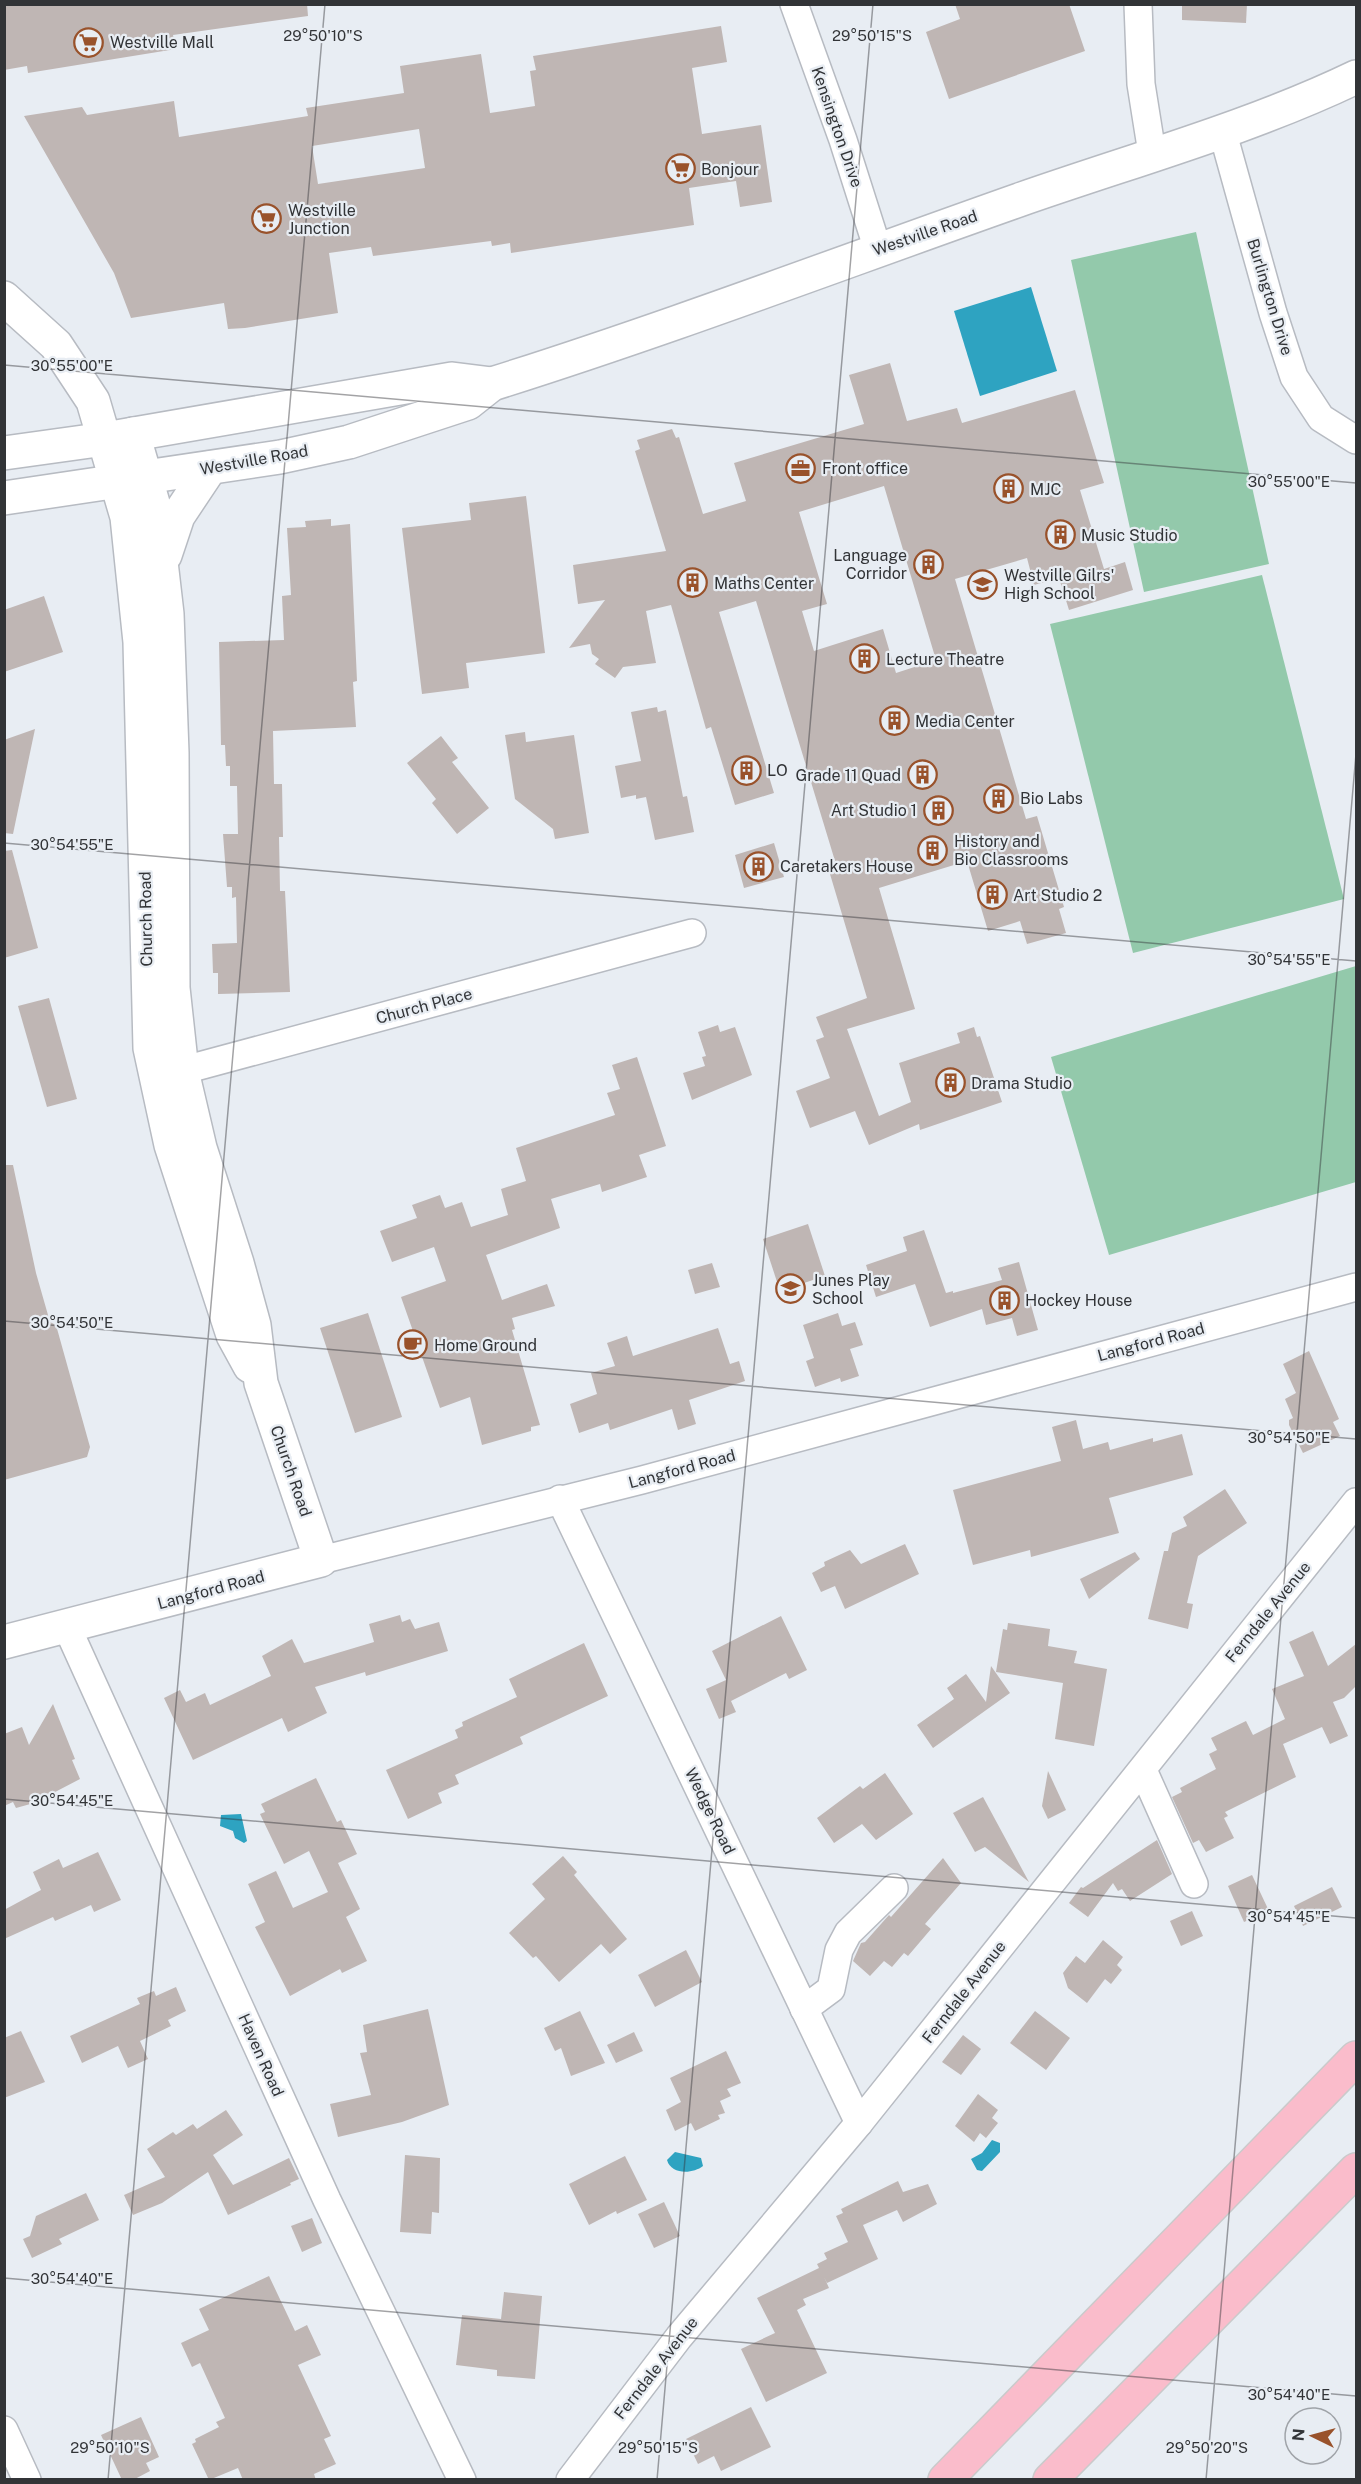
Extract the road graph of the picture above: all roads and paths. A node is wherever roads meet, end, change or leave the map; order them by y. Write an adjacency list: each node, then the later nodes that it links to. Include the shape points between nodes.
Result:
1 (794, 4): 6 (street, Kensington Drive)
2 (1138, 4): 5 (street, via 1141,84)
3 (1356, 77): 4 (street, Westville Road)
4 (1222, 130): 5 (street, Westville Road); 11 (street, Burlington Drive, via 1294,377 1321,418)
5 (1152, 153): 6 (street, Westville Road)
6 (878, 250): 8 (street, Westville Road, via 732,304)
7 (4, 298): 10 (street, via 56,345)
8 (492, 384): 9 (street, Westville Road, via 452,379); 12 (street, Westville Road, via 468,403)
9 (260, 413): 10 (street, Westville Road); 12 (street, via 295,430 341,423)
10 (119, 437): 13 (street, Westville Road); 15 (street, Church Road)
11 (1356, 440)
12 (349, 442): 14 (street, Westville Road)
13 (4, 453)
14 (210, 468): 15 (street, Westville Road); 17 (street, via 172,527)
15 (132, 478): 16 (street, Westville Road); 17 (street, Church Road, via 155,510); 19 (street, Church Road, via 127,517 140,642 148,1020)
16 (12, 502)
17 (162, 570): 19 (street, Church Road, via 172,753 173,988)
18 (692, 933): 19 (street, Church Place)
19 (169, 1074): 23 (street, Church Road, via 171,1145 233,1335 261,1383)
20 (1356, 1287): 21 (street, Langford Road)
21 (560, 1499): 23 (street, Langford Road); 29 (street, Wedge Road)
22 (1356, 1502): 26 (street, Ferndale Avenue)
23 (321, 1560): 24 (street, Langford Road)
24 (67, 1627): 25 (street, Langford Road); 35 (street, Haven Road, via 327,2200)
25 (4, 1642)
26 (1143, 1770): 27 (street); 31 (street, Ferndale Avenue)
27 (1194, 1884)
28 (894, 1888): 29 (street, via 848,1933 839,1950 831,1989)
29 (804, 2009): 31 (street, Wedge Road)
30 (1356, 2058): 37 (highway)
31 (859, 2123): 36 (street, Ferndale Avenue, via 678,2337)
32 (1356, 2170): 38 (highway)
33 (4, 2430): 34 (street)
34 (27, 2480)
35 (462, 2480)
36 (570, 2480)
37 (945, 2480)
38 (1050, 2480)

